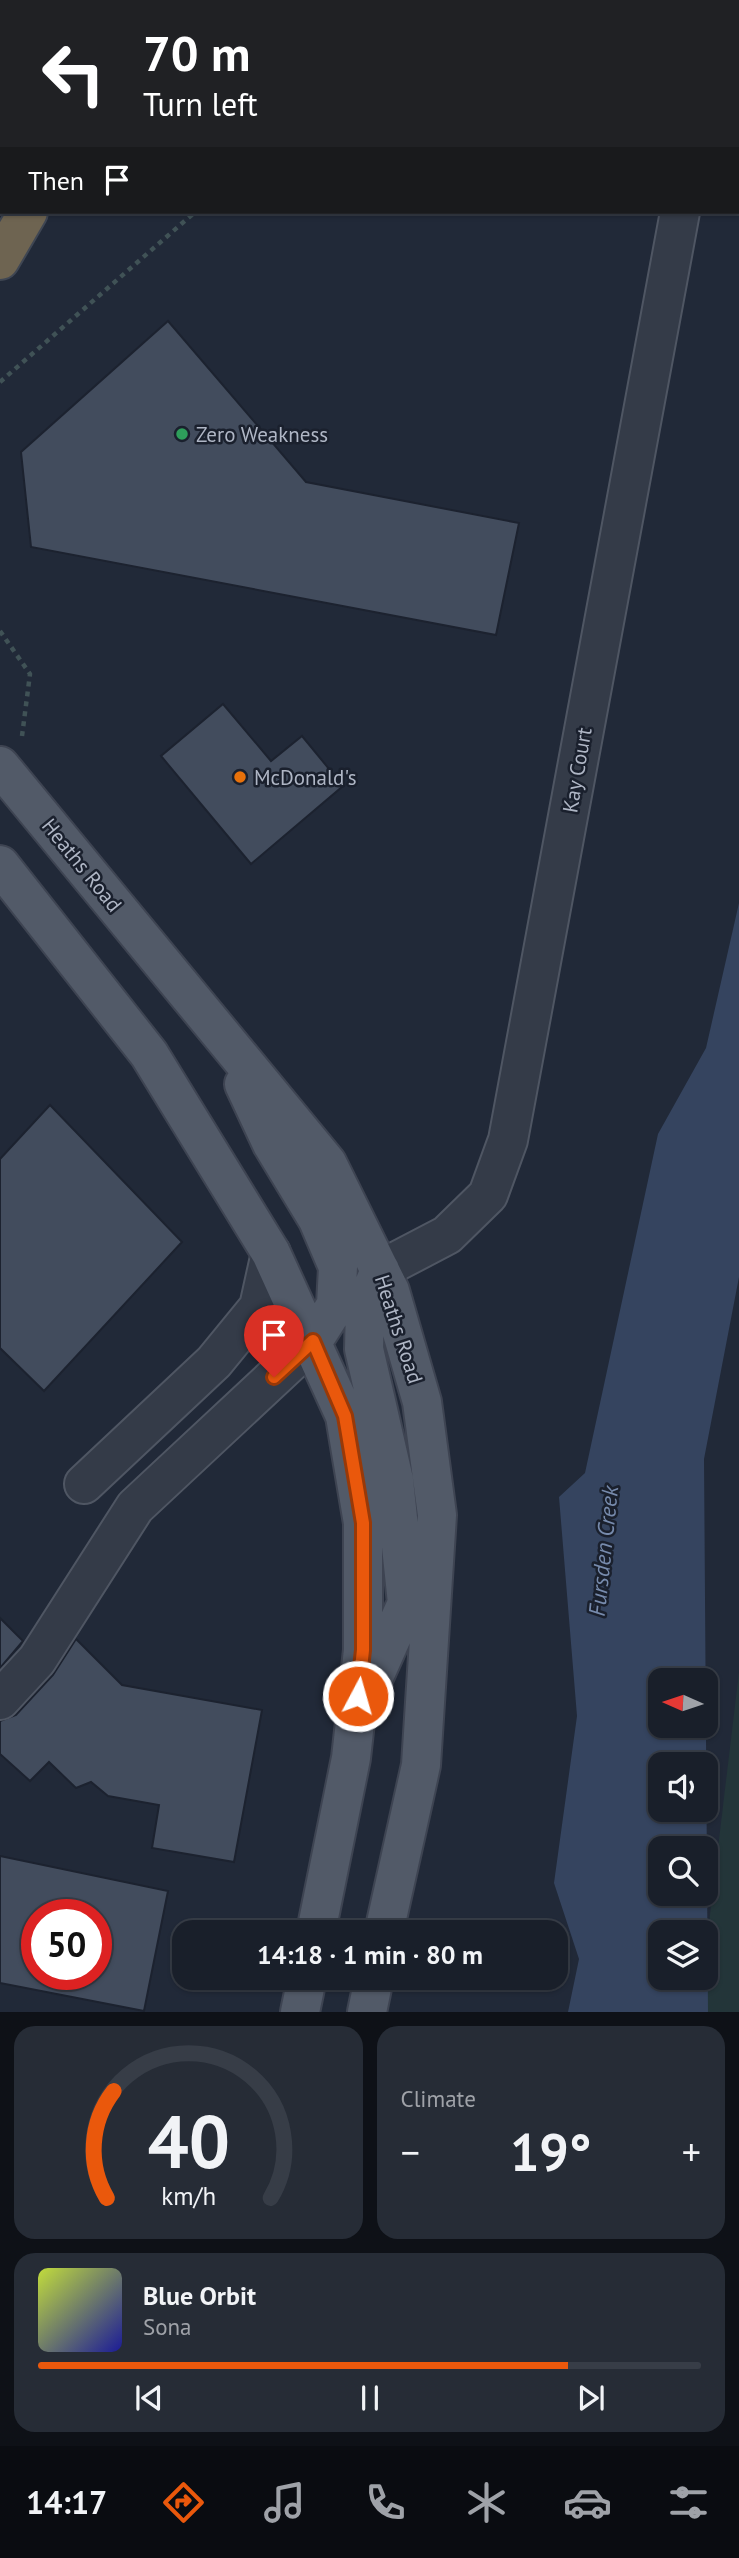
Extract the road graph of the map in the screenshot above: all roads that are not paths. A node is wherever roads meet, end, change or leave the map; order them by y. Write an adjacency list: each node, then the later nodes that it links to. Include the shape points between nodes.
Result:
1 (12, 214): 4 (highway)
2 (26, 214): 5 (highway)
3 (680, 214): 10 (street, Kay Court, via 508,1140 488,1195 447,1235)
4 (0, 227)
5 (0, 260)
6 (8, 776): 8 (main road, Heaths Road)
7 (0, 865): 9 (main road, via 149,1054)
8 (223, 1037): 10 (main road, Heaths Road, via 327,1163); 11 (main road, via 272,1144 318,1220 338,1267 336,1305)
9 (271, 1253): 11 (main road); 12 (street, via 259,1307 215,1362)
10 (380, 1270): 14 (main road, via 365,1306 364,1349 394,1480 407,1603); 16 (main road, Heaths Road, via 422,1402 437,1515 421,1765)
11 (313, 1341): 13 (street, via 135,1507 37,1660); 14 (main road, via 345,1416 363,1523 363,1650)
12 (84, 1485)
13 (0, 1700)
14 (355, 1719): 15 (main road)
15 (318, 1920)
16 (387, 1920)
17 (305, 1990): 19 (main road)
18 (372, 1990): 20 (main road)
19 (300, 2012)
20 (367, 2012)

